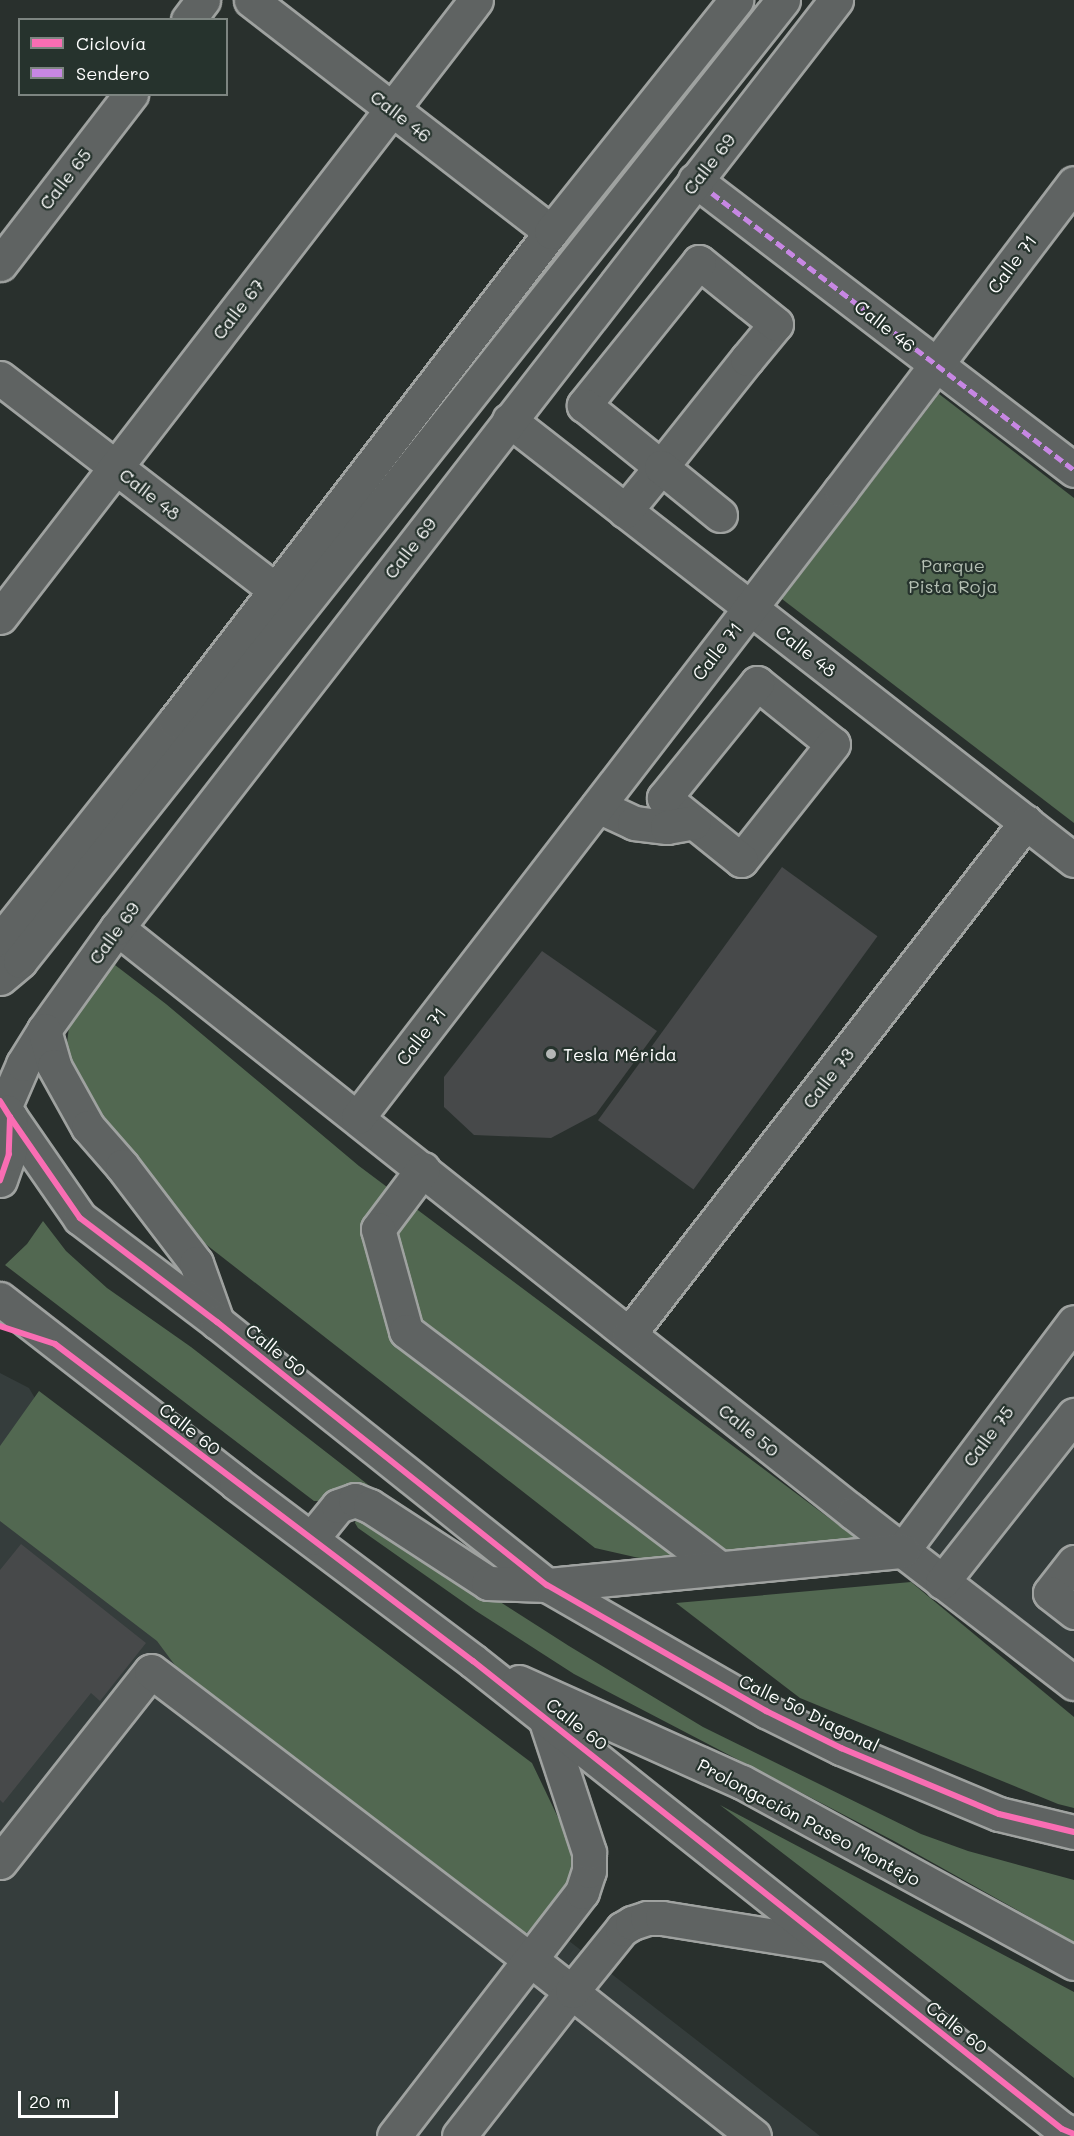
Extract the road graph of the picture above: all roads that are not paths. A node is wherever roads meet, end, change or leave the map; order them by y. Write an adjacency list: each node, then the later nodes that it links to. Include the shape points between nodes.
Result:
1 (203, 0): 7 (street)
2 (250, 0): 9 (street, Calle 46)
3 (476, 0): 9 (street, Calle 67)
4 (736, 0): 12 (street)
5 (783, 0): 24 (street)
6 (836, 0): 11 (street, Calle 69)
7 (190, 18)
8 (128, 96): 13 (street, Calle 65)
9 (392, 109): 12 (street, Calle 46); 20 (street, Calle 67)
10 (1074, 183): 16 (street, Calle 71)
11 (704, 187): 14 (street, Calle 69); 16 (street, Calle 46)
12 (551, 232): 24 (street)
13 (0, 264)
14 (589, 318): 15 (street); 18 (street, Calle 69)
15 (629, 349): 19 (street, via 584,405); 19 (street, via 699,262 776,324)
16 (935, 364): 21 (street, Calle 46); 25 (street, Calle 71)
17 (0, 378): 20 (street, Calle 48)
18 (509, 420): 22 (street, Calle 48); 33 (street, Calle 69)
19 (661, 467): 22 (street); 23 (street)
20 (116, 468): 24 (street, Calle 48); 26 (street, Calle 67)
21 (1074, 471)
22 (625, 511): 25 (street, Calle 48)
23 (720, 515)
24 (288, 600): 27 (street); 28 (street)
25 (750, 608): 29 (street, Calle 71); 31 (street, Calle 48)
26 (0, 617)
27 (175, 721): 28 (street); 34 (street)
28 (184, 755): 35 (street, via 20,961)
29 (598, 806): 30 (street, via 634,823 667,827); 38 (street, Calle 71)
30 (694, 822): 30 (street, via 664,798 757,683 833,744 741,860)
31 (1026, 822): 32 (street, Calle 48); 45 (street, Calle 73)
32 (1074, 860)
33 (117, 928): 36 (street, Calle 69); 38 (street, Calle 50)
34 (0, 941)
35 (0, 978)
36 (44, 1030): 37 (street, Calle 69, via 23,1064); 42 (street, via 54,1066 88,1126 196,1263)
37 (5, 1109): 40 (street, via 9,1154); 42 (street, Calle 50, via 80,1218)
38 (358, 1118): 39 (street, Calle 50)
39 (423, 1169): 45 (street, Calle 50); 51 (street, via 378,1229 406,1331)
40 (0, 1180)
41 (0, 1299): 46 (street, Calle 60)
42 (217, 1322): 53 (street, Calle 50)
43 (0, 1326): 46 (street)
44 (1071, 1333): 49 (street, Calle 75)
45 (629, 1334): 49 (street, Calle 50)
46 (55, 1344): 48 (street, Calle 60)
47 (1074, 1414): 52 (street)
48 (312, 1538): 53 (street, via 338,1506 355,1500 488,1583); 55 (street, Calle 60)
49 (902, 1551): 51 (street); 52 (street, Calle 50)
50 (1074, 1562): 54 (street, via 1050,1593)
51 (719, 1568): 53 (street)
52 (942, 1582): 56 (street, Calle 50)
53 (547, 1585): 58 (street, Calle 50 Diagonal, via 756,1706 841,1748 999,1814)
54 (1074, 1612)
55 (473, 1661): 57 (street, Calle 60); 62 (street, Prolongación Paseo Montejo, via 742,1782)
56 (1074, 1683)
57 (545, 1718): 60 (street, Calle 60); 61 (street, via 589,1852 589,1871 582,1892)
58 (1074, 1832)
59 (0, 1862): 61 (street, via 151,1671)
60 (830, 1945): 63 (street, via 647,1918 622,1929); 64 (street, Calle 60)
61 (531, 1959): 63 (street); 65 (street)
62 (1074, 1963)
63 (572, 1991): 66 (street); 67 (street)
64 (1068, 2133)
65 (394, 2136)
66 (459, 2136)
67 (754, 2136)

